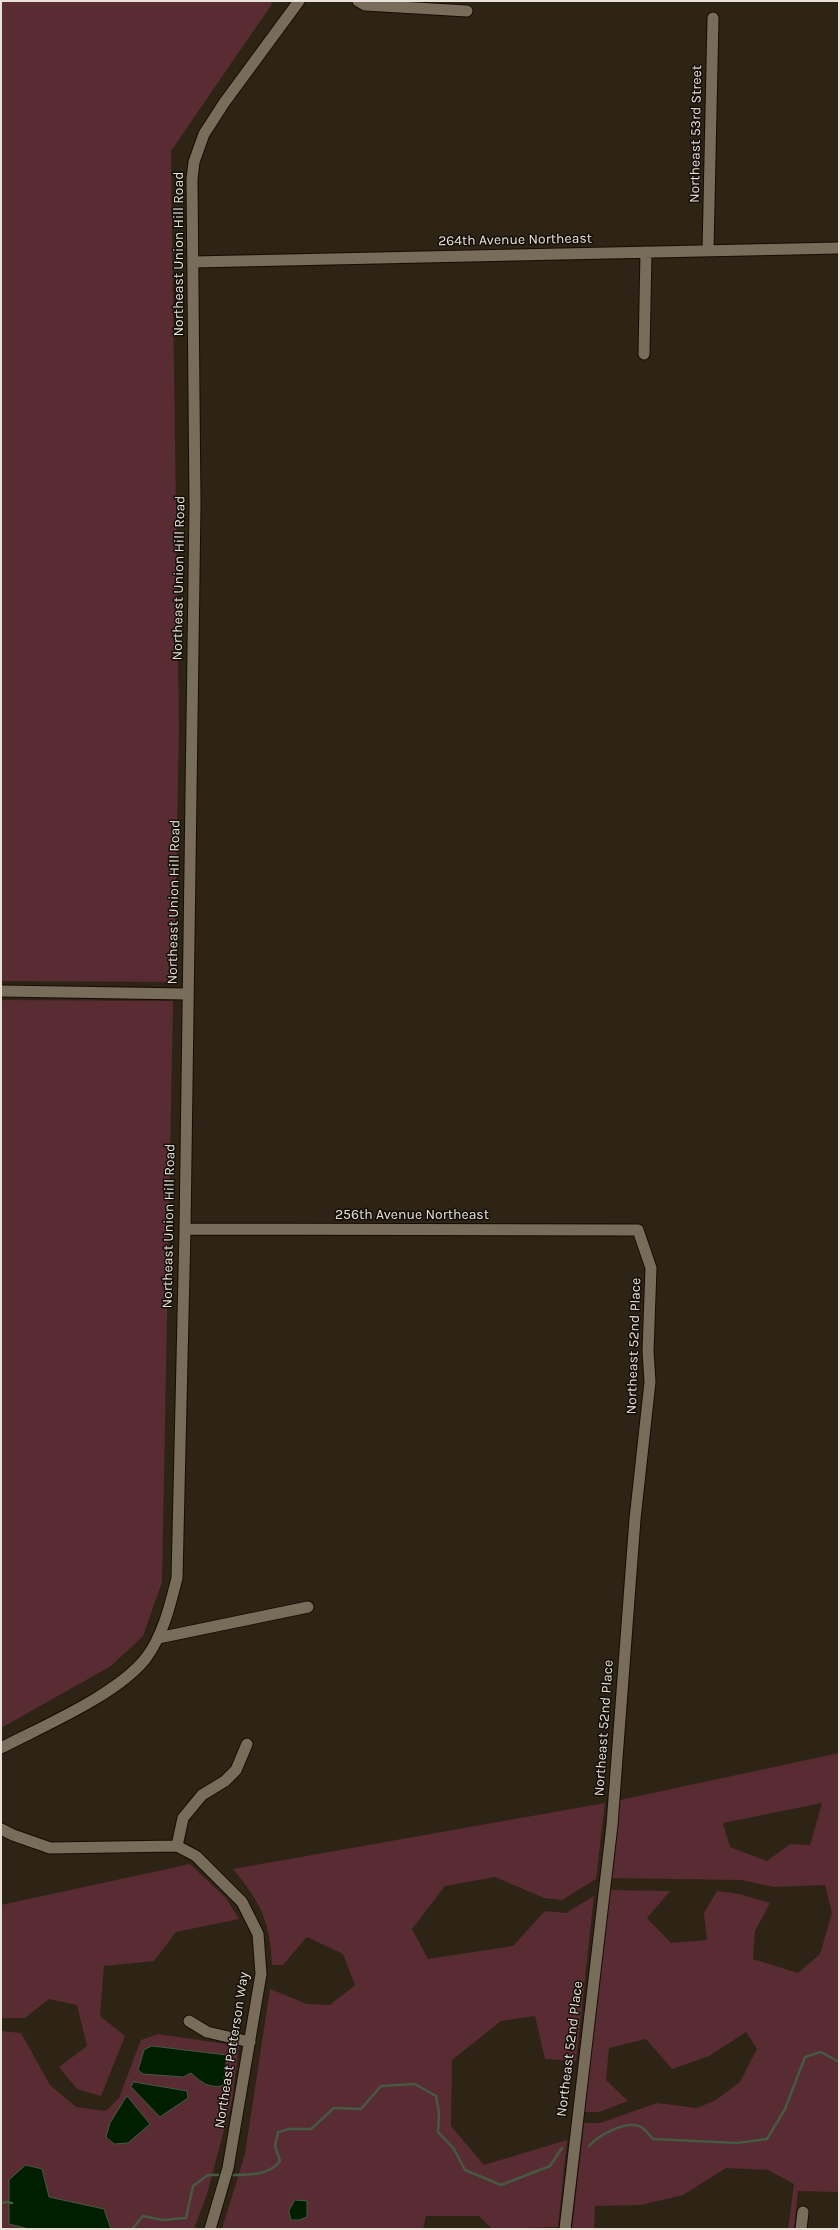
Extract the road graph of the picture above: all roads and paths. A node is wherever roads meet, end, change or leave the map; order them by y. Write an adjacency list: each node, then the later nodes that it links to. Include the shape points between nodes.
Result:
1 (299, 1): 8 (street, Northeast Union Hill Road, via 204,134 194,162 192,179)
2 (358, 1): 3 (street, via 364,5)
3 (467, 11)
4 (713, 18): 6 (street, Northeast 53rd Street)
5 (839, 248): 6 (street, 264th Avenue Northeast)
6 (708, 251): 7 (street, 264th Avenue Northeast)
7 (646, 252): 8 (street, 264th Avenue Northeast); 9 (street)
8 (192, 262): 11 (street, Northeast Union Hill Road, via 195,504)
9 (644, 354)
10 (1, 991): 11 (street)
11 (187, 994): 12 (street, Northeast Union Hill Road)
12 (185, 1229): 13 (street, 256th Avenue Northeast); 15 (street, Northeast Union Hill Road, via 177,1578)
13 (638, 1230): 24 (street, Northeast 52nd Place, via 651,1268 648,1351 650,1382 635,1519 612,1825)
14 (308, 1607): 15 (street)
15 (158, 1638): 17 (street, Northeast Union Hill Road, via 146,1657 122,1681)
16 (247, 1744): 19 (street, via 236,1770 225,1781 202,1795 183,1818)
17 (1, 1748)
18 (1, 1828): 19 (street, Northeast Patterson Way, via 50,1848)
19 (176, 1846): 21 (street, Northeast Patterson Way, via 196,1856 242,1902 258,1934 261,1974)
20 (188, 2021): 21 (street, via 207,2032)
21 (250, 2042): 23 (street, Northeast Patterson Way, via 228,2168)
22 (803, 2212): 25 (street)
23 (210, 2229)
24 (565, 2229)
25 (801, 2229)

